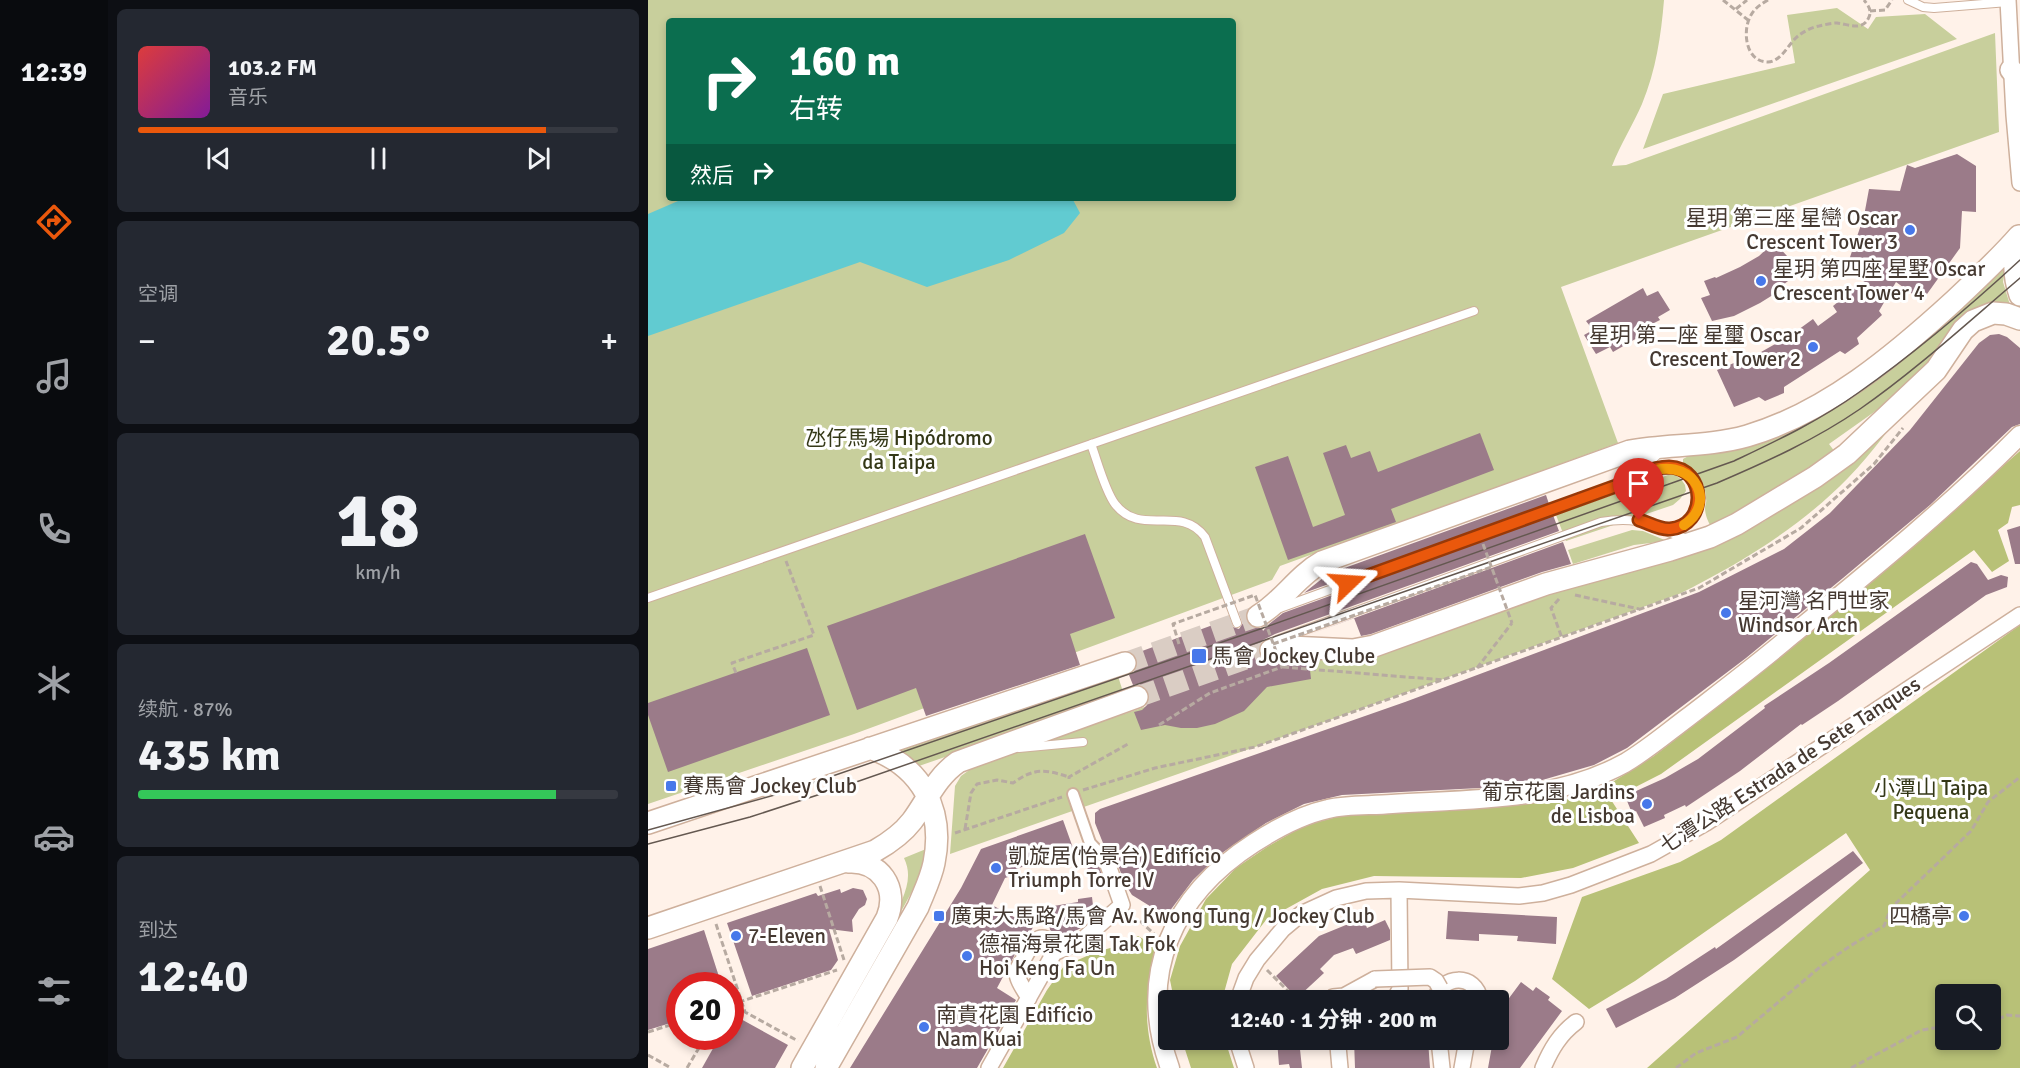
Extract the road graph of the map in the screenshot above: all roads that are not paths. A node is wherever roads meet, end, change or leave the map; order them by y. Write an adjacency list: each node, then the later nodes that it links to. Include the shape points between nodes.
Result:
1 (1908, 0): 6 (lane)
2 (1943, 0): 6 (lane)
3 (1964, 0): 5 (lane)
4 (2008, 1): 5 (lane); 7 (street)
5 (1975, 4): 6 (lane)
6 (1930, 8)
7 (2016, 74): 8 (street)
8 (2020, 183)
9 (2020, 235): 10 (main road, via 2014,260); 17 (main road, via 1934,319 1858,381 1748,435)
10 (2020, 295)
11 (1474, 312): 16 (lane)
12 (2020, 319): 13 (main road, via 1999,313 1973,321)
13 (1926, 378): 14 (lane); 20 (main road, via 1847,454 1756,514)
14 (1857, 433)
15 (2020, 435): 54 (street, via 1888,556 1751,670 1626,762 1588,781 1540,793 1329,808 1283,824 1242,851 1212,875 1188,903 1166,946 1159,970 1158,1022)
16 (1091, 444): 21 (lane); 24 (lane, via 1113,502 1127,516 1177,520 1200,530)
17 (1665, 447): 18 (lane); 22 (main road, via 1630,451 1322,562)
18 (1635, 476): 19 (lane, via 1669,467 1688,474 1695,482 1699,492 1696,513 1681,526); 22 (lane)
19 (1661, 528): 20 (lane); 25 (lane, via 1622,518 1601,522)
20 (1701, 540): 25 (main road, via 1546,584 1374,646 1353,650 1290,647)
21 (648, 598)
22 (1258, 615)
23 (2020, 615): 36 (street, 七潭公路 Estrada de Sete Tanques, via 1706,823 1651,855 1543,893 1519,896)
24 (1237, 623)
25 (1274, 651)
26 (1125, 663): 29 (main road)
27 (1137, 697): 30 (main road)
28 (1083, 742): 30 (lane)
29 (870, 748): 32 (main road, via 905,768); 33 (main road)
30 (982, 752): 32 (main road, via 953,765)
31 (1073, 794): 34 (street, via 1090,843)
32 (928, 795): 35 (main road, via 890,843); 52 (main road, via 934,809 937,838 934,864 918,906)
33 (648, 823)
34 (1109, 861): 38 (street, via 1122,905 1081,941)
35 (841, 864): 37 (main road); 51 (main road, via 863,863 880,873 890,889 891,909)
36 (1399, 890): 39 (street, 七潭公路 Estrada de Sete Tanques, via 1366,891 1336,898 1301,914 1257,960); 41 (street)
37 (651, 926)
38 (1054, 953): 45 (street); 45 (street, via 1052,942 1041,938 1023,959 1017,974)
39 (1242, 990)
40 (1355, 990): 42 (street, bridge, via 1375,979 1430,977 1437,981)
41 (1399, 990)
42 (1438, 990)
43 (1442, 990): 44 (street, via 1452,981 1466,981)
44 (1478, 990)
45 (1029, 998): 53 (street)
46 (1576, 1022): 59 (street, via 1565,1031)
47 (1240, 1050): 55 (street)
48 (1338, 1050): 56 (street)
49 (1440, 1050): 57 (street)
50 (1465, 1050): 58 (street)
51 (807, 1059)
52 (826, 1068)
53 (989, 1068)
54 (1170, 1068)
55 (1246, 1068)
56 (1340, 1068)
57 (1442, 1068)
58 (1462, 1068)
59 (1543, 1068)

